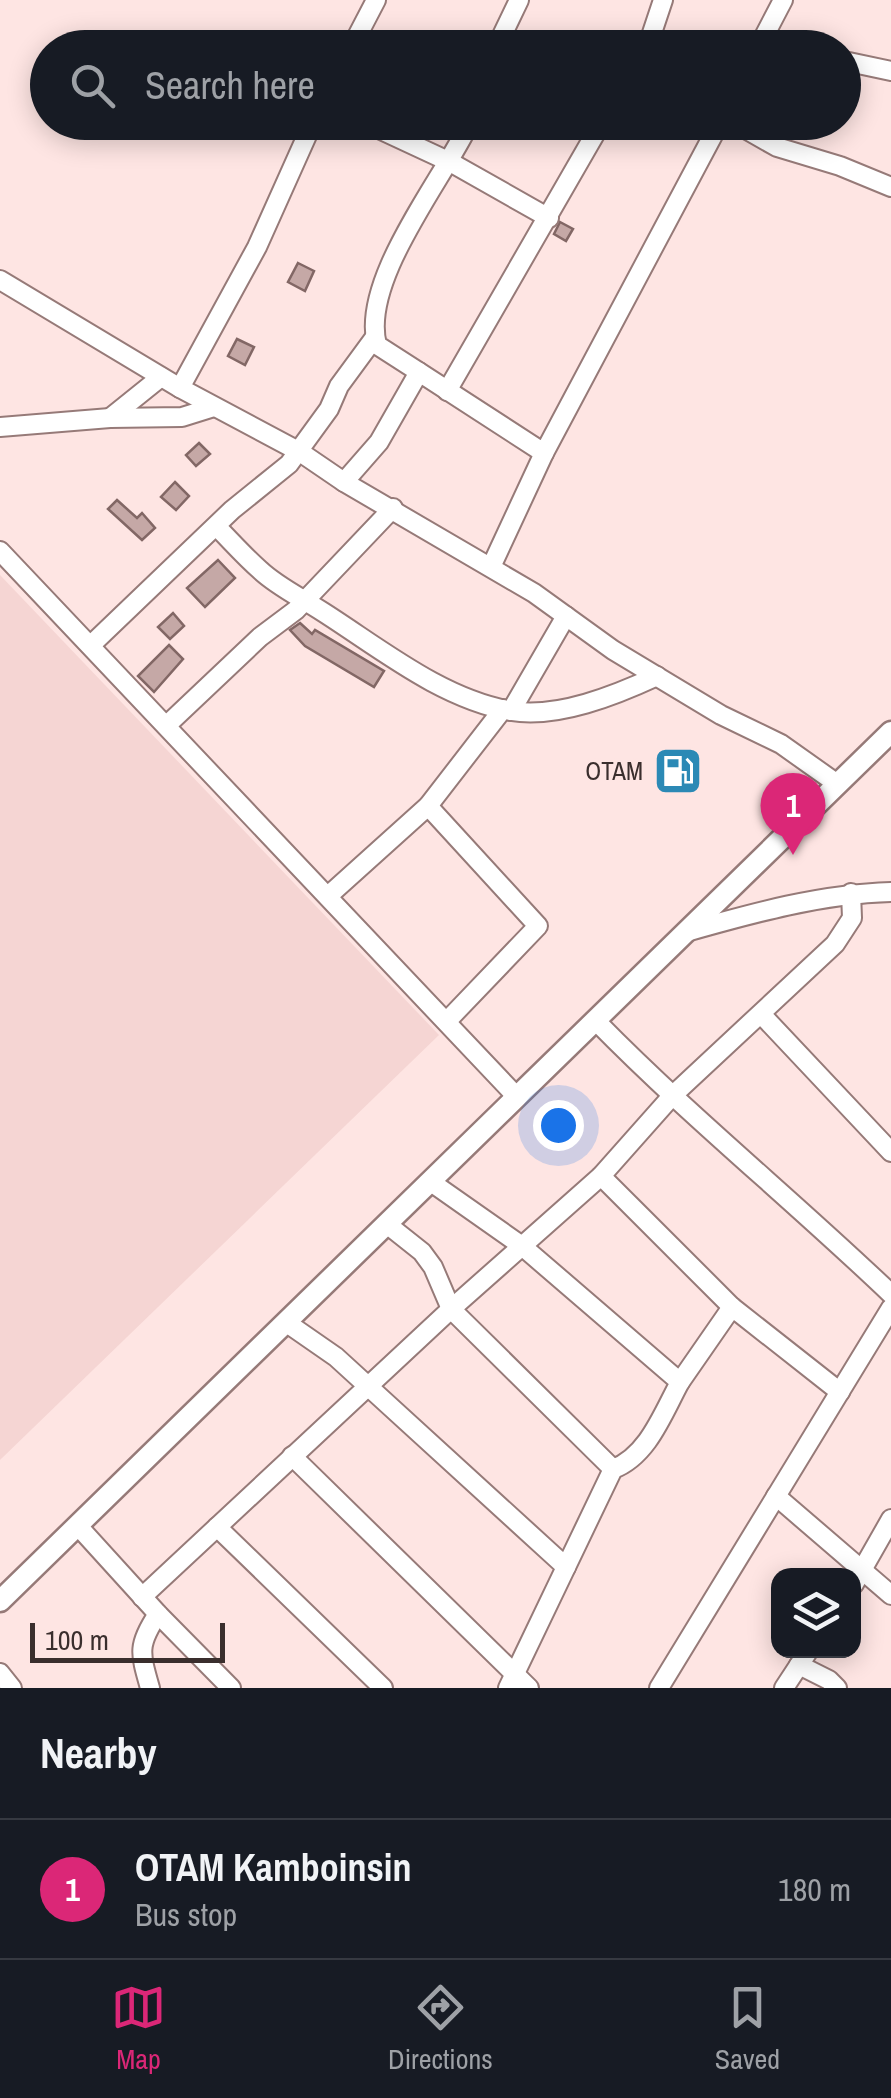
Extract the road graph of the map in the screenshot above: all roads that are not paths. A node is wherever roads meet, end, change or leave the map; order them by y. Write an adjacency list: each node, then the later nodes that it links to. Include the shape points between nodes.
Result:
1 (376, 0): 5 (street)
2 (520, 0): 6 (street)
3 (663, 0): 7 (street)
4 (783, 0): 8 (street)
5 (360, 30)
6 (505, 30)
7 (653, 30)
8 (768, 30)
9 (861, 65): 10 (street)
10 (891, 71)
11 (304, 140): 24 (street, via 257,247)
12 (403, 140): 17 (street)
13 (461, 140): 17 (street)
14 (592, 140): 19 (street)
15 (710, 140): 30 (street)
16 (765, 140): 18 (street)
17 (450, 162): 19 (street); 21 (street, via 393,262 378,302)
18 (891, 187)
19 (549, 218): 25 (street)
20 (0, 280): 23 (street)
21 (375, 337): 22 (street, via 382,349); 29 (street)
22 (419, 372): 25 (street); 31 (street, via 379,442)
23 (161, 377): 24 (street); 27 (street)
24 (180, 388): 26 (street)
25 (447, 391): 30 (street)
26 (214, 407): 27 (street, via 182,416); 29 (street)
27 (110, 418): 28 (street)
28 (0, 428)
29 (300, 452): 31 (street); 33 (street)
30 (544, 454): 35 (street)
31 (344, 482): 32 (street)
32 (393, 508): 35 (street); 36 (street)
33 (217, 526): 36 (street, via 260,570); 38 (street)
34 (0, 551): 38 (street)
35 (491, 568): 37 (street)
36 (306, 600): 40 (street, via 415,671); 41 (street)
37 (566, 616): 39 (street); 40 (street)
38 (91, 645): 41 (street)
39 (657, 676): 40 (street, via 611,698); 43 (street, via 781,744)
40 (507, 710): 44 (street)
41 (167, 724): 47 (street)
42 (891, 732): 43 (main road)
43 (836, 783): 48 (main road)
44 (428, 806): 47 (street); 50 (street, via 538,926)
45 (891, 892): 46 (street)
46 (851, 893): 48 (street); 49 (street, via 852,918 836,944)
47 (328, 896): 50 (street)
48 (685, 932): 51 (main road)
49 (762, 1016): 52 (street); 54 (street)
50 (447, 1021): 53 (street)
51 (596, 1021): 52 (street); 53 (main road)
52 (672, 1096): 55 (street); 59 (street)
53 (518, 1097): 56 (main road)
54 (891, 1152)
55 (601, 1176): 58 (street); 60 (street)
56 (431, 1182): 57 (main road); 58 (street)
57 (388, 1225): 62 (street, via 422,1252); 63 (main road)
58 (522, 1246): 62 (street); 64 (street)
59 (891, 1294)
60 (732, 1307): 64 (street); 66 (street)
61 (891, 1308): 66 (street)
62 (450, 1309): 65 (street); 68 (street)
63 (288, 1323): 65 (street); 71 (main road)
64 (680, 1382): 68 (street, via 638,1452)
65 (368, 1385): 67 (street); 73 (street)
66 (840, 1392): 69 (street)
67 (292, 1456): 72 (street); 83 (street)
68 (613, 1468): 73 (street)
69 (776, 1496): 74 (street); 88 (street)
70 (891, 1519): 75 (street)
71 (78, 1526): 78 (street); 79 (main road)
72 (216, 1528): 78 (street); 87 (street)
73 (566, 1567): 83 (street)
74 (849, 1568)
75 (861, 1572)
76 (861, 1579): 77 (street)
77 (891, 1595)
78 (142, 1597): 80 (street)
79 (0, 1602)
80 (158, 1614): 85 (street, via 140,1650); 86 (street)
81 (804, 1658): 89 (street); 90 (street)
82 (0, 1674): 84 (street)
83 (518, 1684)
84 (12, 1688)
85 (150, 1688)
86 (231, 1688)
87 (382, 1688)
88 (660, 1688)
89 (784, 1688)
90 (838, 1688)

